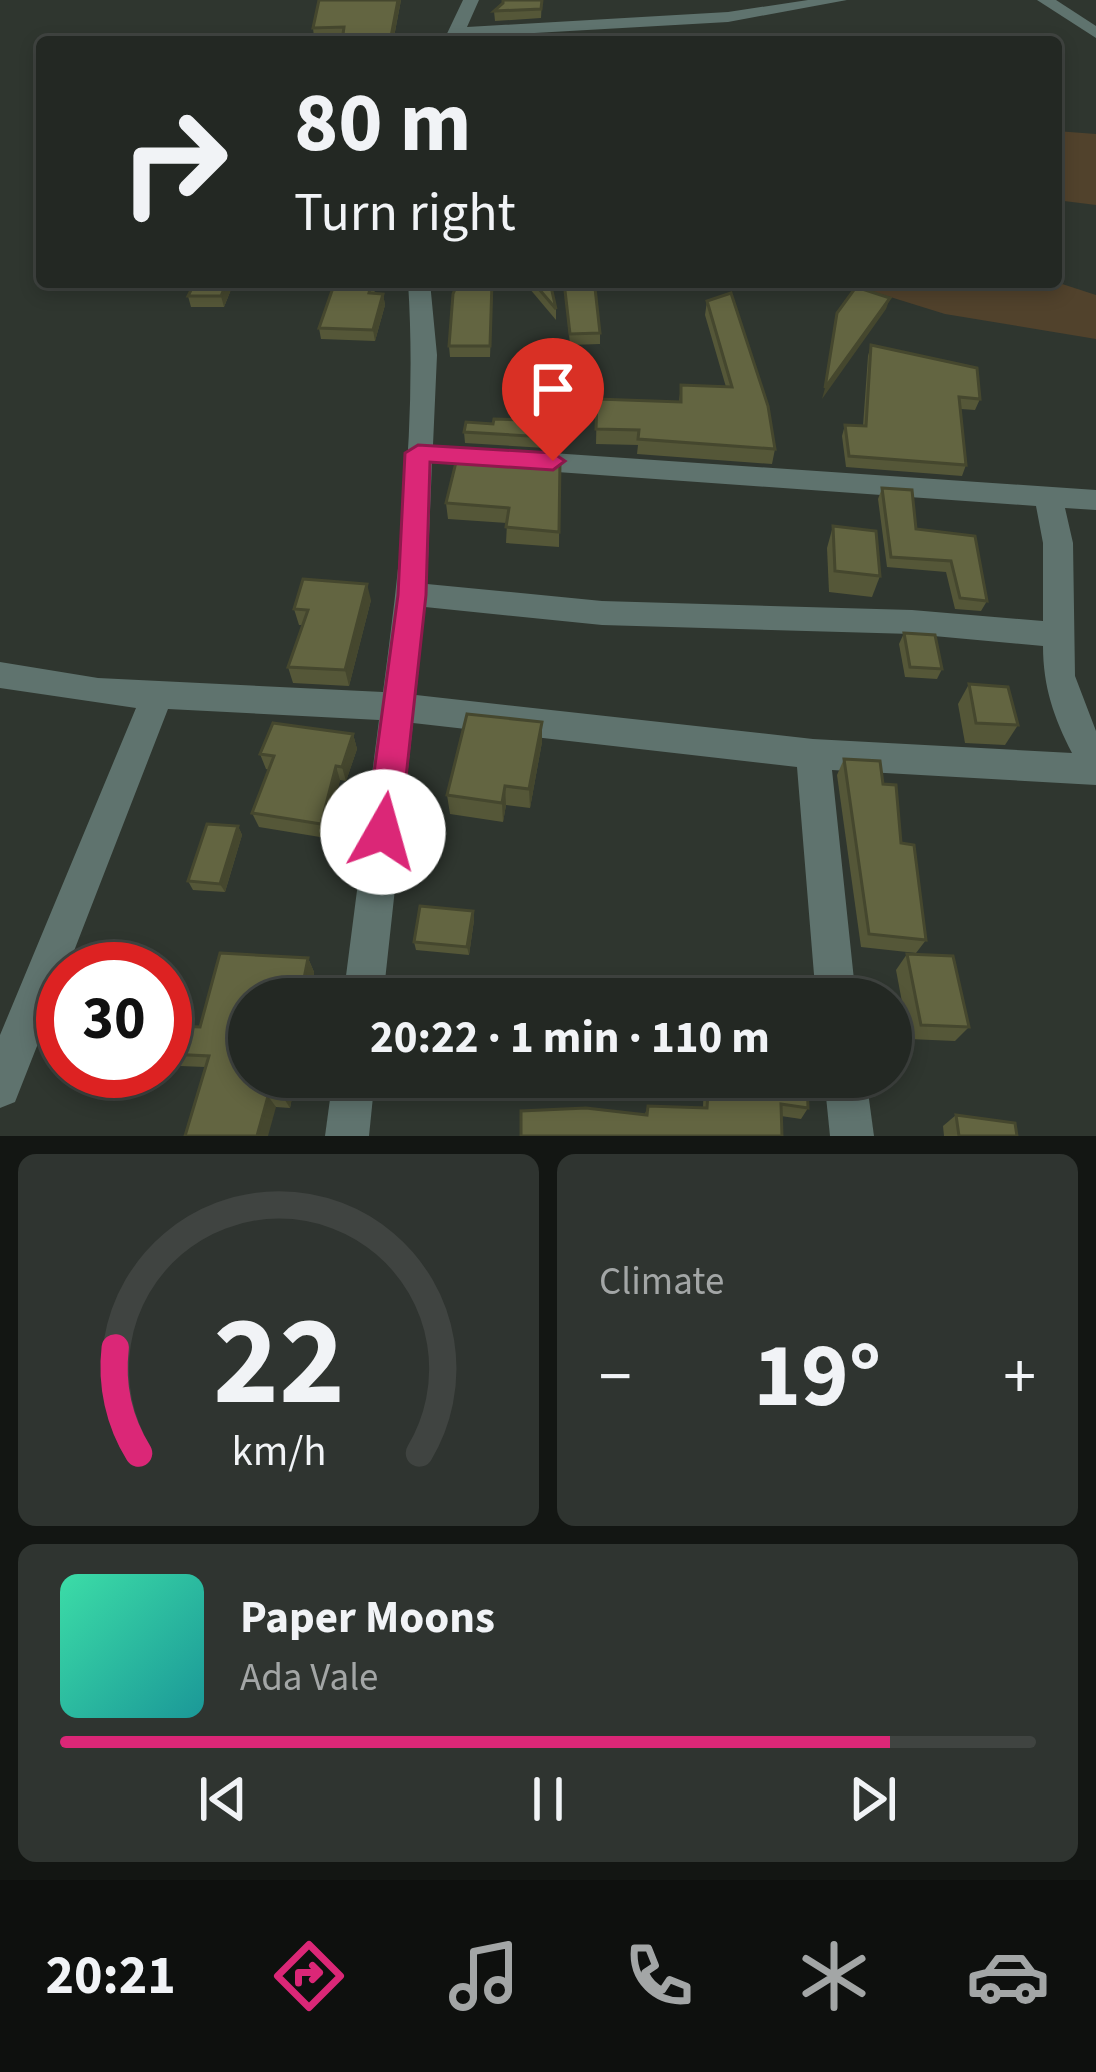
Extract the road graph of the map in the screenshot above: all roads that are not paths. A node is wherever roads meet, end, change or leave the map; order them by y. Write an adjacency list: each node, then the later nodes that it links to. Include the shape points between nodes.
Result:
1 (472, 0): 6 (street)
2 (839, 0): 4 (street)
3 (1045, 0): 5 (street)
4 (765, 5): 7 (street, via 728,17)
5 (1096, 33)
6 (455, 36)
7 (469, 36)
8 (419, 288): 9 (street, via 425,355)
9 (418, 453): 10 (street); 12 (street)
10 (1048, 497): 11 (street); 13 (street, via 1058,543)
11 (1096, 500)
12 (412, 595): 13 (street, via 602,613); 16 (street)
13 (1057, 635): 18 (street, via 1071,717)
14 (0, 676): 15 (street)
15 (157, 696): 16 (street); 21 (street)
16 (398, 707): 17 (street); 19 (street)
17 (813, 754): 18 (street); 20 (street)
18 (1096, 767)
19 (366, 978)
20 (834, 978)
21 (0, 1087)
22 (352, 1098): 24 (street)
23 (847, 1098): 25 (street)
24 (347, 1136)
25 (852, 1136)

